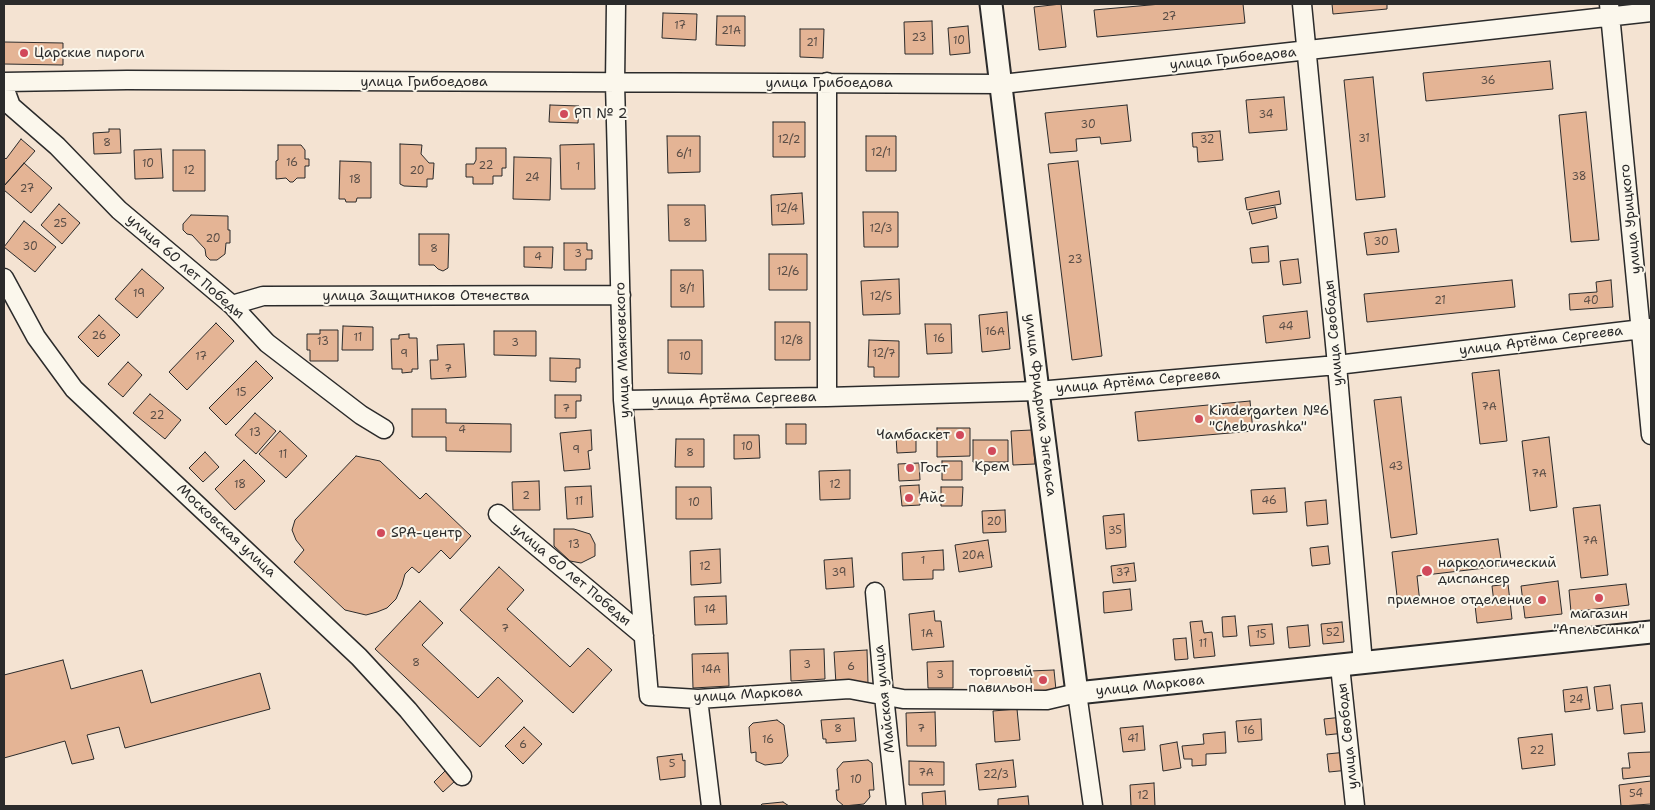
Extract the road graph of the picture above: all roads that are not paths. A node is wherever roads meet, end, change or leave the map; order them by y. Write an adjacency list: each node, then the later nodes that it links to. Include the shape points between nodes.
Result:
1 (616, 4): 9 (street, улица Маяковского)
2 (991, 4): 10 (street, улица Фридриха Энгельса)
3 (1302, 4): 6 (street, улица Свободы)
4 (1610, 10): 5 (street, улица Грибоедова); 6 (street, улица Грибоедова); 15 (street, улица Урицкого)
5 (1651, 12)
6 (1307, 51): 10 (street, улица Грибоедова); 16 (street, улица Свободы)
7 (4, 82): 9 (street, улица Грибоедова)
8 (827, 82): 9 (street, улица Грибоедова); 10 (street, улица Грибоедова); 18 (street)
9 (615, 83): 13 (street, улица Маяковского)
10 (1002, 84): 17 (street, улица Фридриха Энгельса)
11 (4, 87): 14 (street, улица 60 лет Победы, via 11,106 57,146 119,210)
12 (4, 278): 32 (street, Московская улица, via 36,338 74,389 359,657)
13 (621, 295): 14 (street, улица Защитников Отечества, via 263,296); 19 (street, улица Маяковского)
14 (232, 305): 20 (street, улица 60 лет Победы, via 283,357 360,415)
15 (1646, 328): 16 (street, улица Артёма Сергеева); 21 (street, улица Урицкого)
16 (1337, 365): 17 (street, улица Артёма Сергеева); 26 (street, улица Свободы)
17 (1038, 391): 18 (street, улица Артёма Сергеева); 28 (street, улица Фридриха Энгельса)
18 (827, 398): 19 (street, улица Артёма Сергеева)
19 (623, 400): 25 (street, улица Маяковского)
20 (384, 428)
21 (1651, 435)
22 (498, 514): 25 (street, улица 60 лет Победы)
23 (875, 592): 30 (street, Майская улица)
24 (1651, 632): 26 (street, улица Маркова)
25 (644, 636): 29 (street, улица Маяковского)
26 (1363, 663): 27 (street, улица Маркова)
27 (1340, 666): 28 (street, улица Маркова); 36 (street, улица Свободы)
28 (1077, 693): 30 (street, улица Маркова, via 1047,700 903,699); 35 (street, улица Фридриха Энгельса)
29 (649, 696): 31 (street, улица Маркова)
30 (884, 696): 31 (street, улица Маркова, via 849,688); 34 (street, Майская улица)
31 (698, 699): 33 (street)
32 (462, 776)
33 (711, 806)
34 (896, 806)
35 (1093, 806)
36 (1355, 806)

